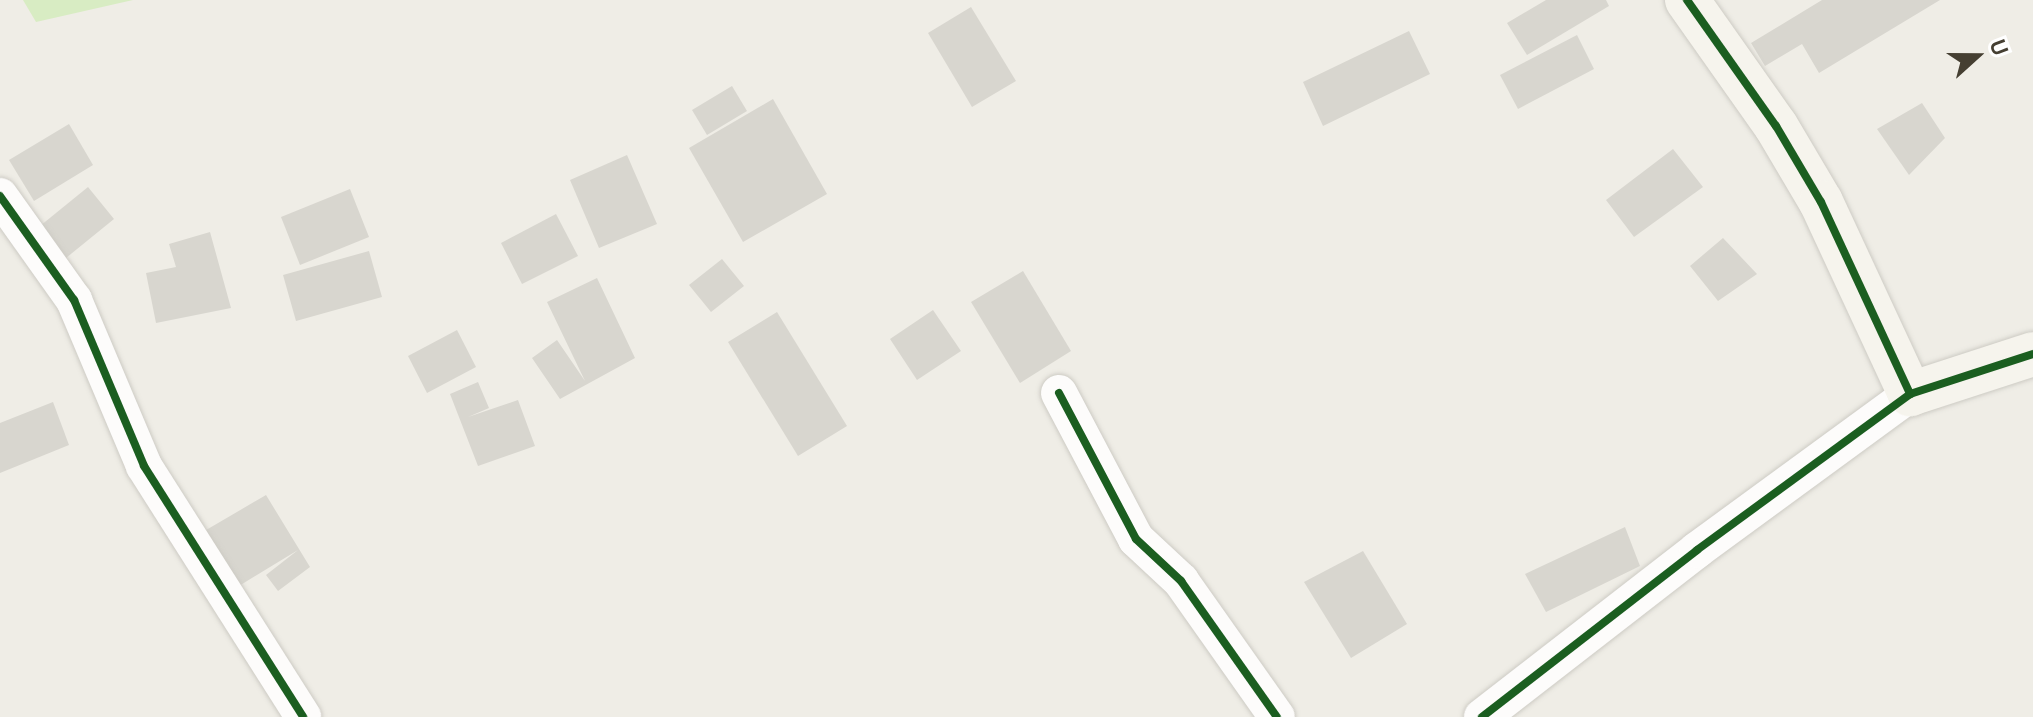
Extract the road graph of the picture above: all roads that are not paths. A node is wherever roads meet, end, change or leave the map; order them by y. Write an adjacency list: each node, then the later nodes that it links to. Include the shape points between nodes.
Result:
1 (1687, 0): 5 (street, via 1776,126 1821,202)
2 (0, 196): 6 (street, via 74,300 144,466)
3 (2033, 354): 5 (street)
4 (1059, 393): 7 (street, via 1136,539 1181,581)
5 (1910, 394): 8 (street)
6 (303, 717)
7 (1277, 717)
8 (1482, 717)

